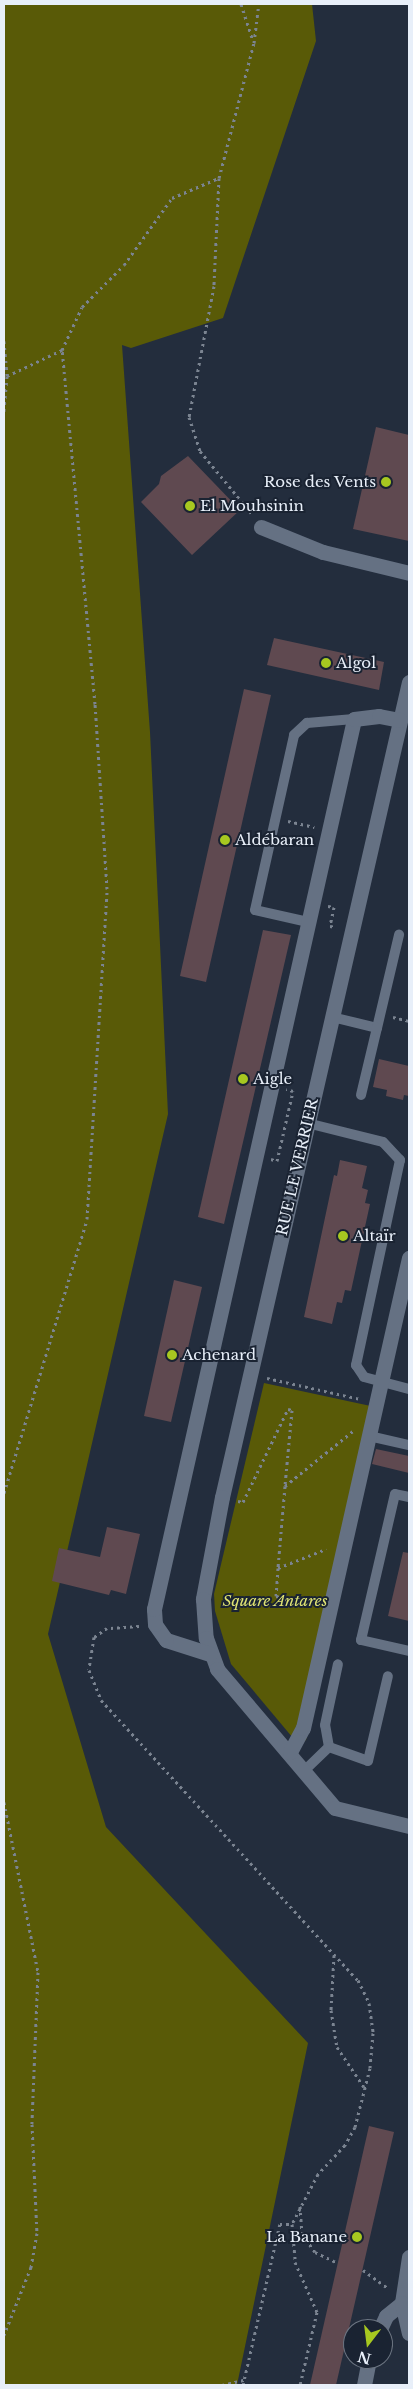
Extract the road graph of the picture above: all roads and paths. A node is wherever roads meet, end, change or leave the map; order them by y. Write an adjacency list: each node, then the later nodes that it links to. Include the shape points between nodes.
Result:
1 (241, 4): 3 (path)
2 (259, 4): 3 (path)
3 (254, 42): 4 (path)
4 (219, 178): 6 (path, via 172,198 124,265 82,306); 9 (path, via 214,286 189,417 200,451 240,496)
5 (4, 341): 7 (path)
6 (62, 350): 7 (path); 34 (path, via 96,704 107,889 87,1220)
7 (7, 376): 8 (path)
8 (4, 412)
9 (261, 527): 10 (street, via 323,552)
10 (409, 573)
11 (409, 682): 13 (street, RUE LE VERRIER)
12 (354, 719): 13 (street, via 379,716); 14 (lane, via 307,723 298,729); 15 (street)
13 (402, 730): 20 (street, RUE LE VERRIER)
14 (276, 818): 15 (path); 18 (lane, via 255,910)
15 (329, 830): 18 (street)
16 (333, 912): 17 (path)
17 (332, 918)
18 (308, 922): 40 (street, via 154,1610 155,1624)
19 (399, 935): 21 (lane)
20 (332, 1017): 21 (lane); 24 (street, RUE LE VERRIER)
21 (377, 1028): 23 (lane)
22 (292, 1094): 25 (path)
23 (361, 1095)
24 (307, 1123): 28 (lane, via 383,1142 400,1160 356,1356 359,1372); 35 (street, RUE LE VERRIER)
25 (278, 1154)
26 (409, 1258): 28 (street)
27 (268, 1380): 30 (path)
28 (381, 1382): 29 (lane); 30 (street)
29 (409, 1389)
30 (374, 1409): 31 (street); 33 (path)
31 (369, 1436): 32 (lane); 37 (street)
32 (409, 1445)
33 (285, 1486): 35 (path, via 292,1410 288,1409 243,1502); 38 (path)
34 (4, 1493)
35 (222, 1497): 42 (street, RUE LE VERRIER, via 203,1599)
36 (409, 1497): 41 (lane, via 395,1494 361,1640)
37 (345, 1541): 38 (path); 39 (street)
38 (278, 1568): 39 (path, via 276,1596)
39 (330, 1609): 46 (street, via 302,1728)
40 (166, 1640): 42 (street); 50 (path, via 140,1626 121,1624 94,1637 89,1670 101,1700)
41 (409, 1651)
42 (210, 1654): 46 (street, via 248,1710)
43 (338, 1664): 45 (lane, via 325,1725)
44 (388, 1676): 45 (lane, via 368,1761)
45 (329, 1747): 47 (lane)
46 (290, 1752): 47 (street)
47 (305, 1770): 49 (street, via 335,1808)
48 (4, 1802): 60 (path, via 38,1972 32,2124 37,2233 32,2267)
49 (409, 1826)
50 (334, 1954): 51 (path, via 331,2010 337,2047); 51 (path, via 358,1980 369,2003 373,2033)
51 (364, 2088): 52 (path, via 345,2145 318,2174)
52 (300, 2203): 53 (path); 55 (path, via 302,2234 315,2252)
53 (292, 2224): 62 (path, via 280,2224); 65 (path, via 295,2262 316,2312)
54 (409, 2257): 57 (street)
55 (338, 2263)
56 (363, 2270): 57 (path, via 379,2278)
57 (402, 2303): 58 (street); 59 (street)
58 (385, 2319)
59 (409, 2333)
60 (4, 2335)
61 (368, 2369): 66 (street)
62 (244, 2380): 63 (path); 64 (path)
63 (222, 2385)
64 (243, 2385)
65 (300, 2385)
66 (364, 2385)

